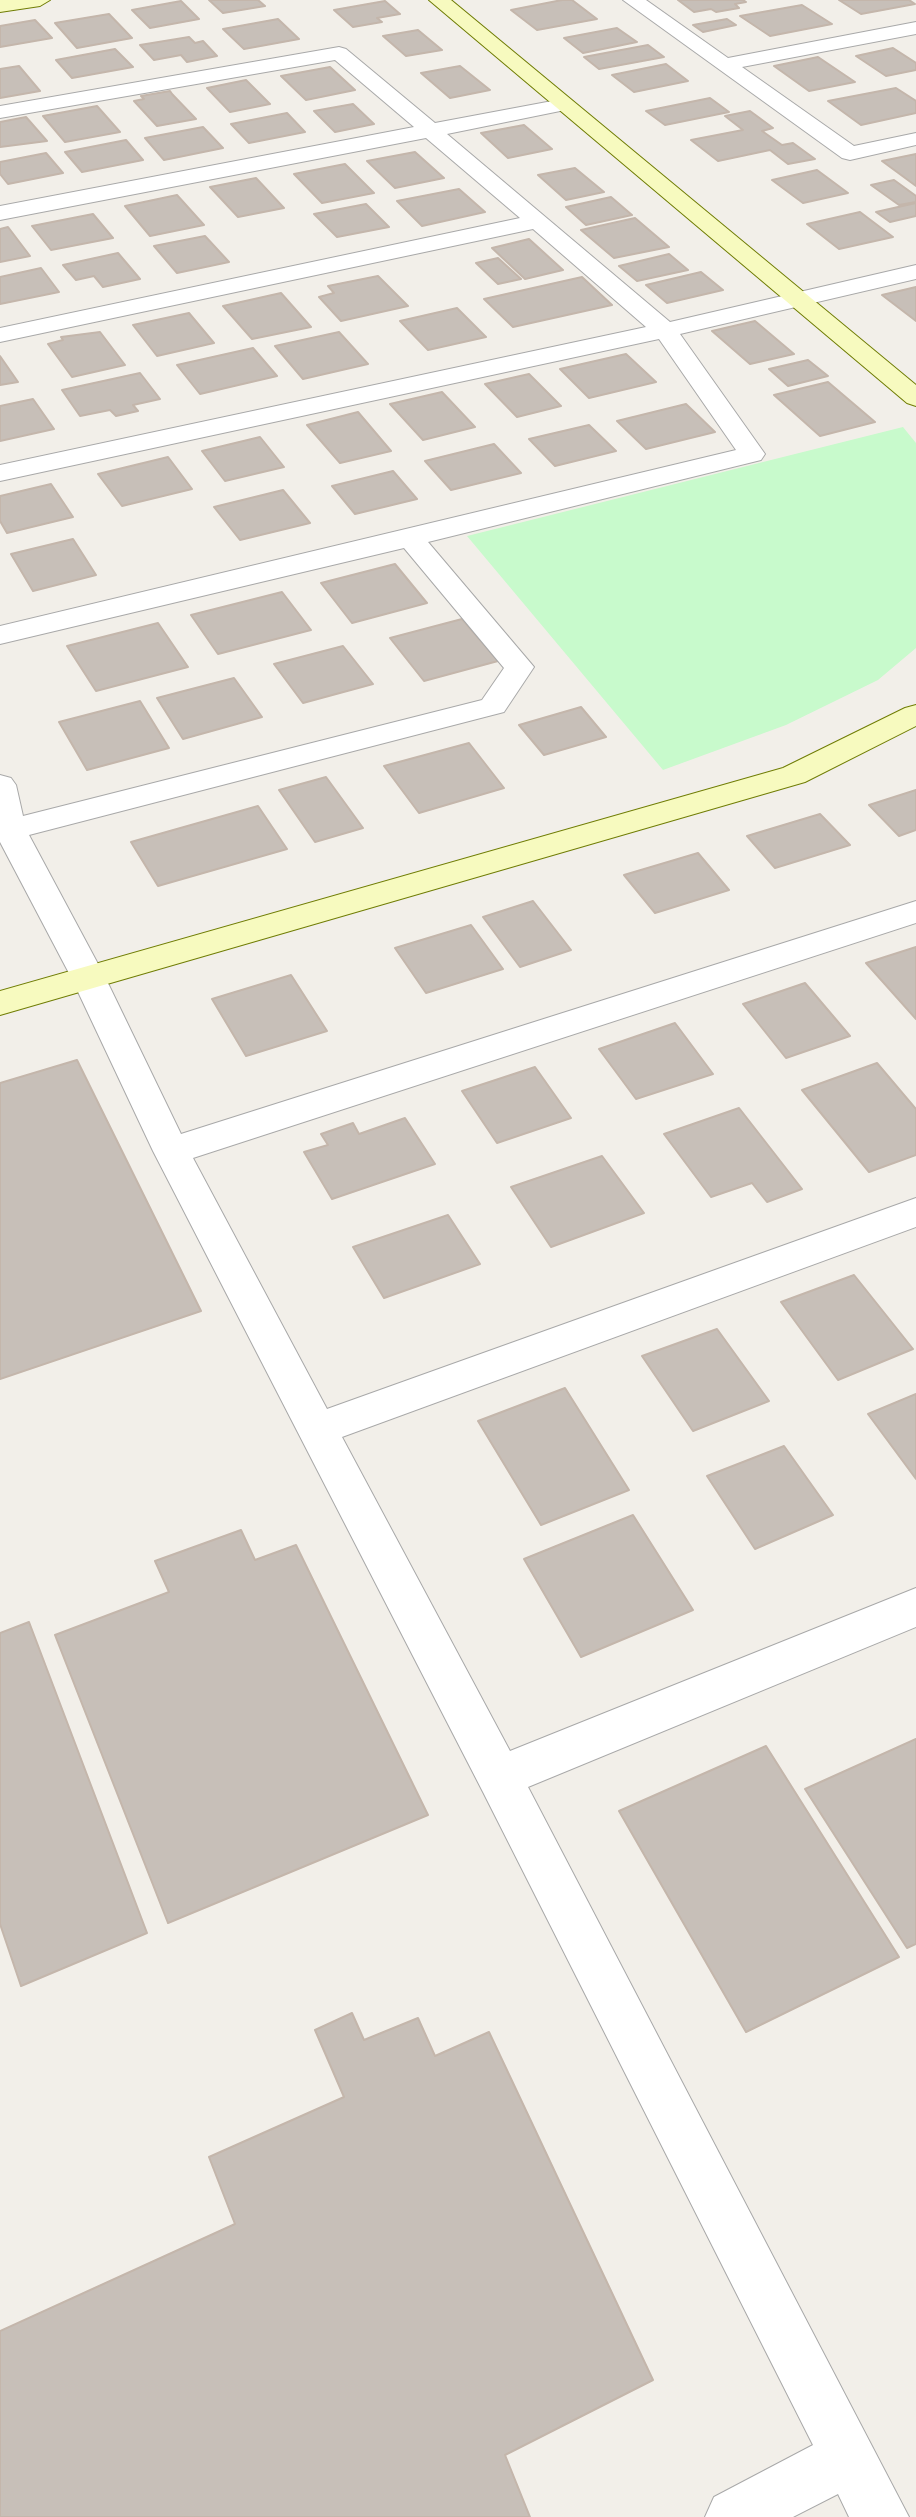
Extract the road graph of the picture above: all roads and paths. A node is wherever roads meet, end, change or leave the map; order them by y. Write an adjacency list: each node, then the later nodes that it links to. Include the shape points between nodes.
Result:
1 (40, 0): 4 (street)
2 (439, 0): 7 (street)
3 (633, 0): 6 (street)
4 (0, 6)
5 (916, 28): 6 (street)
6 (726, 64): 10 (street, via 850,153)
7 (563, 105): 9 (street); 14 (street)
8 (0, 112): 9 (street, via 339,53)
9 (433, 130): 11 (street); 12 (street)
10 (916, 139)
11 (0, 213)
12 (539, 221): 15 (street); 16 (street)
13 (916, 272): 14 (street)
14 (803, 298): 15 (street); 17 (street)
15 (665, 330): 18 (street); 19 (street, via 752,454)
16 (0, 335)
17 (916, 398)
18 (0, 473)
19 (410, 538): 20 (street); 23 (street, via 519,667 493,706)
20 (0, 635)
21 (916, 714): 25 (street, via 794,775)
22 (0, 785): 23 (street)
23 (5, 831): 25 (street)
24 (916, 912): 27 (street)
25 (88, 977): 26 (street); 27 (street)
26 (0, 1003)
27 (171, 1150): 29 (street)
28 (916, 1212): 29 (street)
29 (316, 1430): 31 (street)
30 (916, 1607): 31 (street)
31 (499, 1777): 32 (street)
32 (849, 2457): 33 (street); 34 (street)
33 (734, 2517)
34 (880, 2517)

